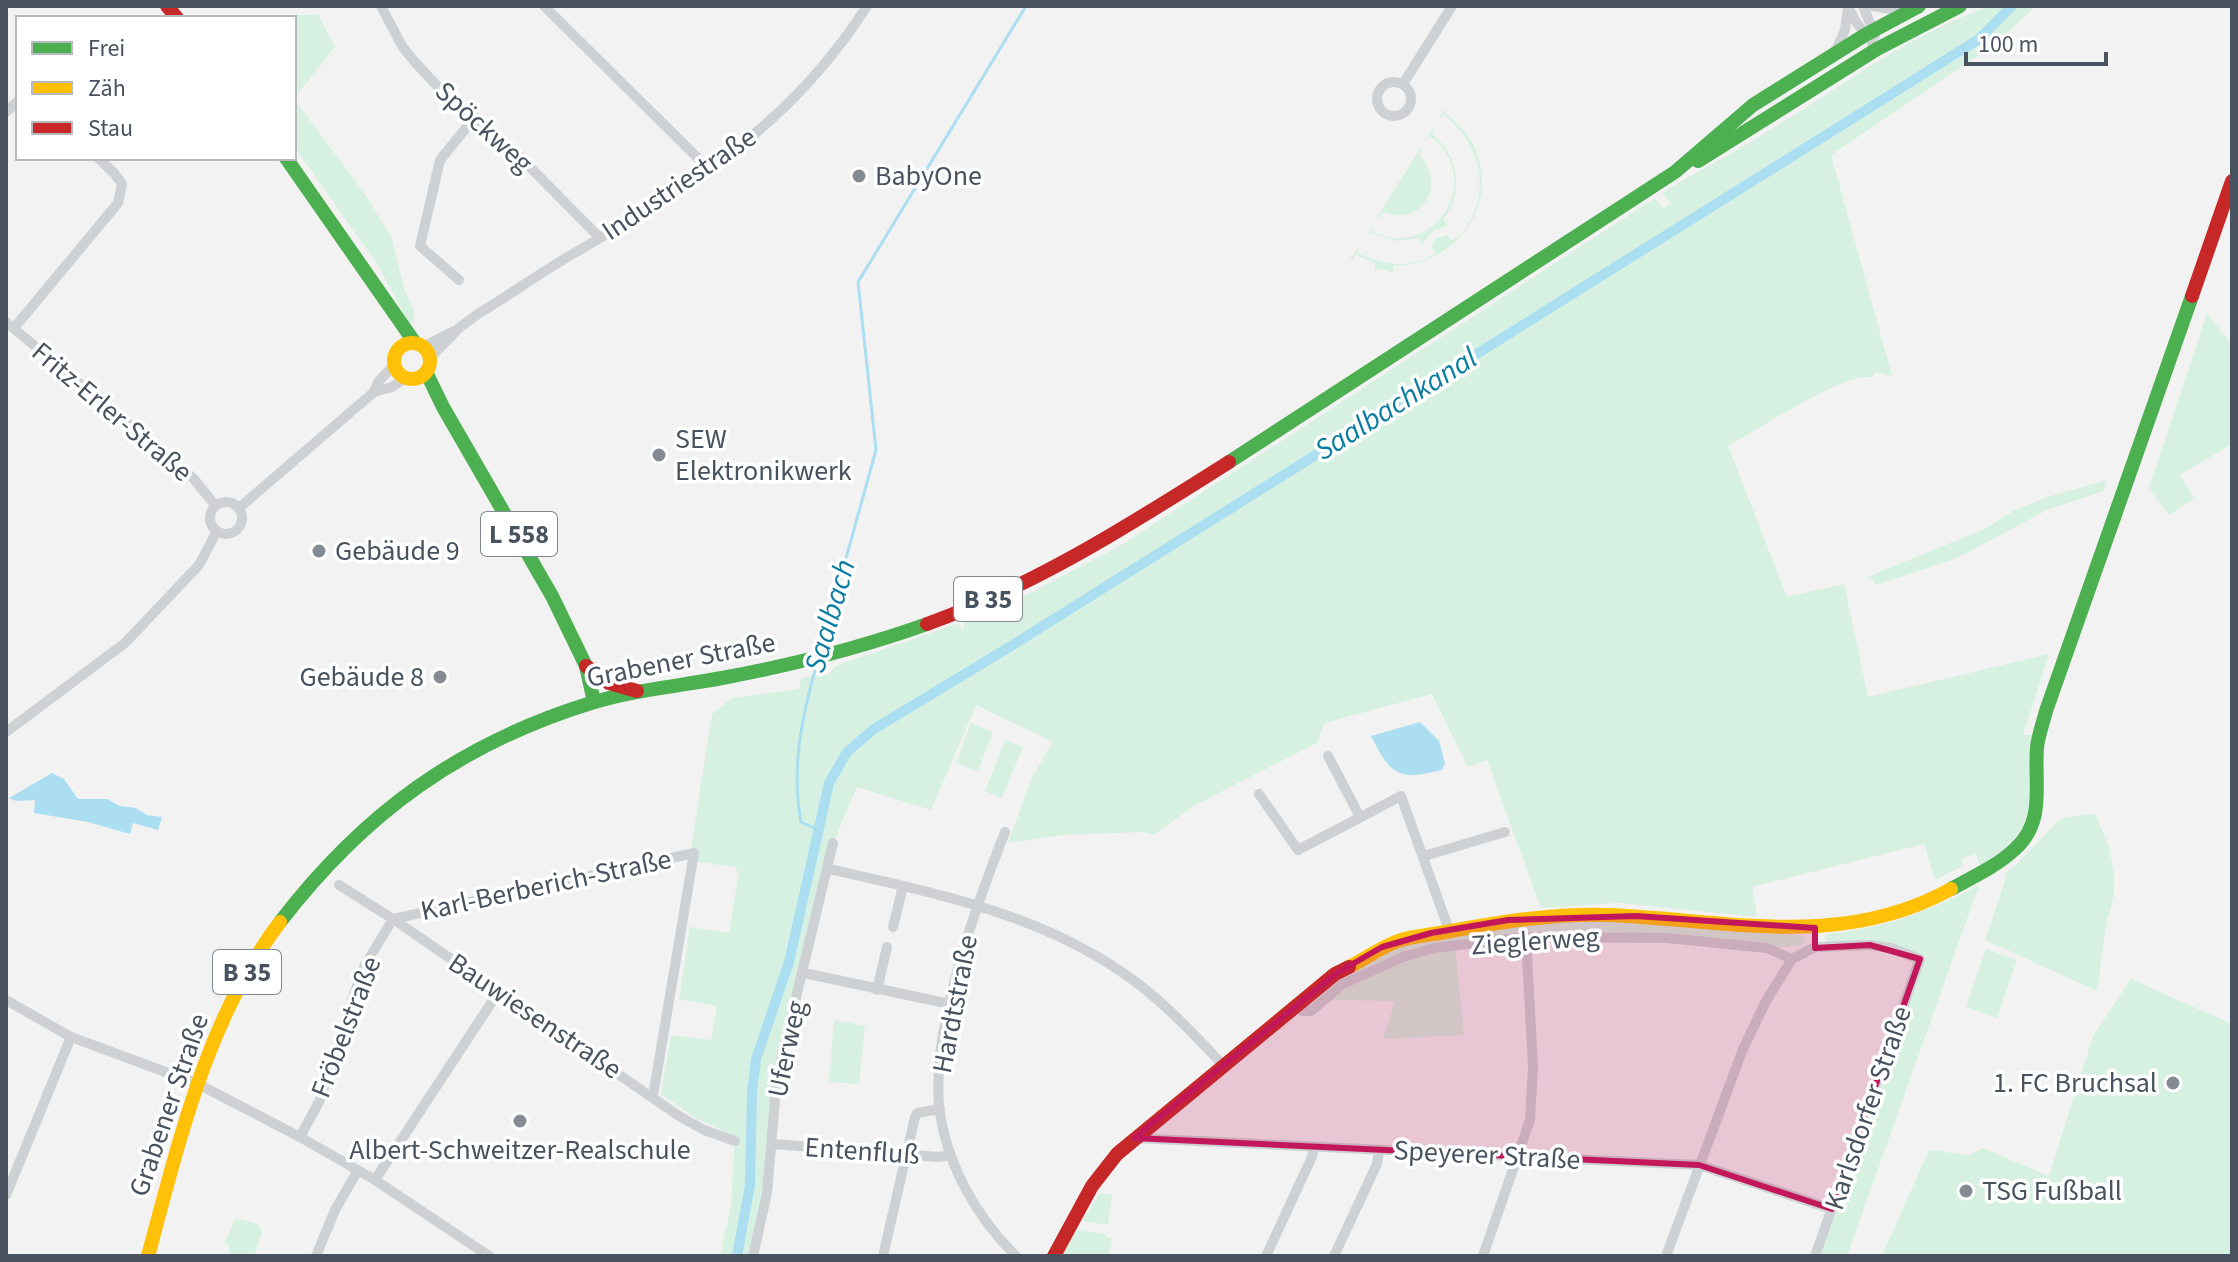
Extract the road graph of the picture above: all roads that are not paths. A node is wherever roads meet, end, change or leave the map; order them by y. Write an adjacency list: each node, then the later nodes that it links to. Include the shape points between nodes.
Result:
1 (381, 6): 14 (street, Spöckweg, via 413,60)
2 (544, 6): 17 (street)
3 (867, 6): 17 (street, Industriestraße, via 806,87)
4 (1452, 6): 13 (street)
5 (1848, 6): 10 (street); 12 (street)
6 (1863, 6): 10 (street)
7 (1873, 6): 8 (street)
8 (1918, 6): 10 (main road)
9 (1960, 6): 11 (main road)
10 (1870, 32): 11 (street); 12 (main road, B 35)
11 (1877, 49): 18 (main road, B 35)
12 (1835, 53): 18 (main road, B 35, via 1753,105)
13 (1403, 84)
14 (475, 117): 20 (street, Spöckweg); 21 (street, via 440,160 420,246)
15 (100, 160): 22 (street, via 122,184 118,203)
16 (287, 160): 23 (main road, L 558, via 387,306)
17 (710, 170): 20 (street, Industriestraße)
18 (1675, 172): 30 (main road, Grabener Straße / B 35, via 1151,512 1031,580 931,623 831,654)
19 (2232, 181): 46 (main road, via 2046,711 2037,747 2038,803 2031,828 2017,848 1928,902 1860,923)
20 (600, 238): 23 (street, Industriestraße)
21 (459, 280)
22 (10, 325): 26 (street, Fritz-Erler-Straße, via 193,478)
23 (416, 361): 24 (main road, via 396,353); 25 (street, via 392,387); 29 (main road, L 558, via 527,550)
24 (394, 365): 25 (street)
25 (374, 392): 27 (street)
26 (215, 505): 27 (street, via 228,501); 28 (street, via 209,518)
27 (239, 508): 28 (street, via 242,520 237,530)
28 (217, 531): 32 (street, via 199,565 125,643)
29 (586, 666): 30 (main road, B 35, via 609,683); 31 (main road, L 558)
30 (643, 693): 31 (main road, Grabener Straße / B 35)
31 (594, 702): 60 (main road, Grabener Straße / B 35, via 474,751 399,797 360,829 291,905 249,966)
32 (6, 732)
33 (1328, 756): 35 (street)
34 (1259, 794): 35 (street, via 1298,850)
35 (1360, 817): 39 (street, via 1401,796)
36 (1005, 832): 43 (street, Hardtstraße)
37 (1505, 832): 39 (street)
38 (833, 843): 40 (street, Uferweg)
39 (1424, 856): 47 (street)
40 (829, 869): 42 (street); 52 (street, Uferweg)
41 (339, 885): 44 (street, Bauwiesenstraße)
42 (903, 886): 43 (street); 45 (street)
43 (976, 904): 56 (street, Hardtstraße); 59 (street, via 1040,927 1103,960 1158,1000)
44 (393, 919): 54 (street, Bauwiesenstraße); 61 (street, Karl-Berberich-Straße, via 694,853); 63 (street, Fröbelstraße, via 362,970 320,1100)
45 (893, 927)
46 (1815, 928): 47 (main road, via 1607,915 1508,920); 50 (street)
47 (1449, 930): 57 (main road, via 1382,947 1335,974)
48 (1526, 937): 51 (street, Zieglerweg, via 1667,938 1767,948); 57 (street, Zieglerweg, via 1403,957 1343,984 1311,1011); 71 (street, via 1533,1093)
49 (887, 947): 53 (street)
50 (1815, 947): 51 (street); 76 (street, Karlsdorfer Straße, via 1870,945 1920,959)
51 (1792, 959): 72 (street, via 1754,1025)
52 (804, 973): 53 (street); 66 (street, Uferweg, via 777,1077)
53 (877, 990): 56 (street)
54 (499, 991): 61 (street, Bauwiesenstraße); 74 (street)
55 (6, 1000): 58 (street)
56 (950, 1004): 62 (street, Hardtstraße)
57 (1295, 1006): 59 (main road)
58 (71, 1037): 60 (street); 75 (street)
59 (1224, 1066): 64 (main road)
60 (198, 1084): 63 (street); 78 (main road, Grabener Straße / B 35)
61 (653, 1096): 65 (street, Bauwiesenstraße, via 704,1130)
62 (940, 1109): 69 (street, via 917,1113); 70 (street, Hardtstraße)
63 (300, 1137): 73 (street)
64 (1134, 1138): 67 (street, Speyerer Straße); 84 (main road, via 1092,1186)
65 (735, 1141)
66 (773, 1144): 69 (street, Entenfluß); 81 (street, Uferweg)
67 (1314, 1147): 68 (street, Speyerer Straße); 85 (street)
68 (1379, 1150): 71 (street, Speyerer Straße); 86 (street)
69 (906, 1154): 70 (street, Entenfluß); 82 (street)
70 (951, 1155): 83 (street, Hardtstraße, via 974,1203)
71 (1519, 1156): 72 (street, Speyerer Straße); 77 (street)
72 (1699, 1165): 76 (street, Speyerer Straße); 87 (street)
73 (358, 1170): 74 (street); 79 (street)
74 (375, 1180): 80 (street)
75 (6, 1195)
76 (1832, 1209): 88 (street, Karlsdorfer Straße)
77 (1485, 1255)
78 (148, 1256)
79 (316, 1256)
80 (489, 1256)
81 (753, 1256)
82 (883, 1256)
83 (1016, 1256)
84 (1054, 1256)
85 (1266, 1256)
86 (1334, 1256)
87 (1666, 1256)
88 (1815, 1256)

